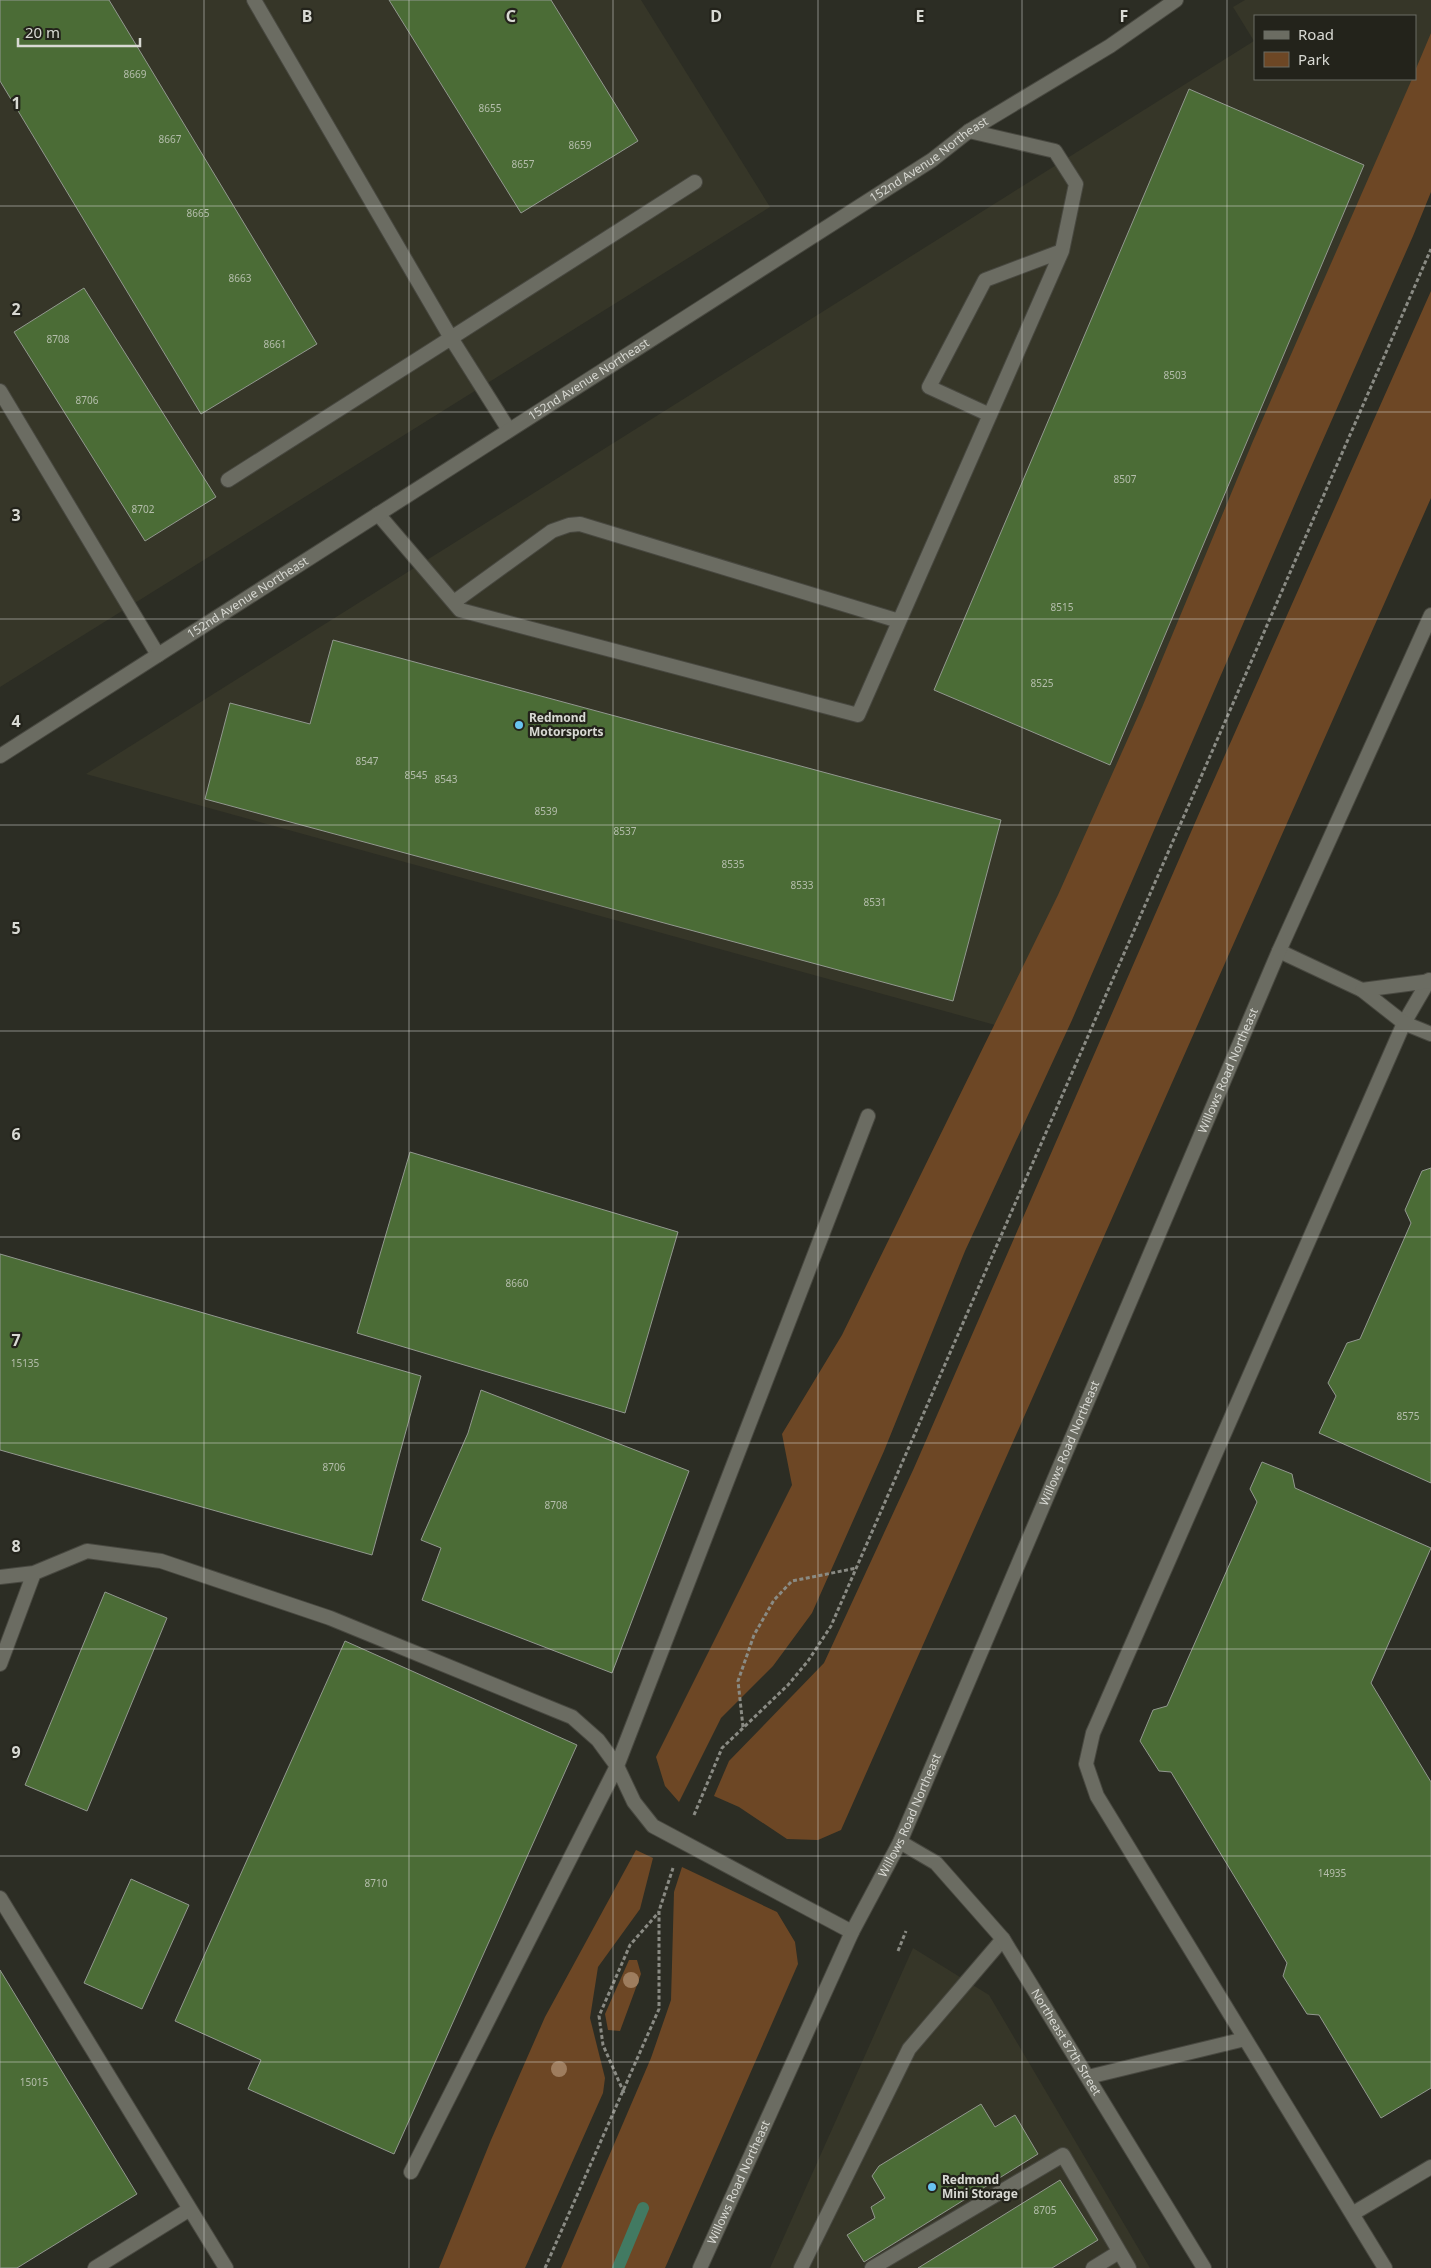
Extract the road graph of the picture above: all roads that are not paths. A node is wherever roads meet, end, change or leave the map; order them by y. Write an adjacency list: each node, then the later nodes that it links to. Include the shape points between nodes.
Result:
1 (254, 0): 6 (street)
2 (1176, 0): 3 (street, 152nd Avenue Northeast, via 1110,46)
3 (969, 132): 5 (street, via 1055,151 1076,184); 9 (street, 152nd Avenue Northeast, via 932,160)
4 (695, 182): 6 (street)
5 (1062, 251): 8 (street); 8 (street, via 985,280 929,387)
6 (451, 338): 9 (street); 10 (street)
7 (0, 391): 15 (street)
8 (990, 415): 14 (street)
9 (509, 430): 11 (street, 152nd Avenue Northeast)
10 (228, 480)
11 (378, 514): 12 (street); 15 (street, 152nd Avenue Northeast)
12 (454, 602): 14 (street, via 552,531 580,524); 14 (street, via 460,610 858,714)
13 (1431, 615): 17 (street, Willows Road Northeast)
14 (899, 621)
15 (158, 655): 16 (street, 152nd Avenue Northeast)
16 (0, 756)
17 (1279, 951): 19 (street); 27 (street, Willows Road Northeast)
18 (1430, 980): 19 (street); 20 (street)
19 (1362, 990): 20 (street)
20 (1404, 1023): 21 (street); 31 (street, via 1093,1733 1086,1764 1098,1796)
21 (1431, 1034)
22 (868, 1116): 26 (street)
23 (34, 1573): 24 (street); 25 (street); 26 (street, via 87,1551 161,1560 330,1618 572,1717 598,1740)
24 (0, 1577)
25 (0, 1664)
26 (617, 1766): 29 (street, via 634,1802 653,1826); 34 (street)
27 (900, 1842): 29 (street, Willows Road Northeast); 30 (street, Northeast 87th Street, via 936,1863)
28 (0, 1898): 35 (street)
29 (852, 1932): 40 (street, Willows Road Northeast)
30 (1003, 1939): 32 (street, Northeast 87th Street); 41 (street, via 909,2049)
31 (1245, 2039): 32 (street); 36 (street)
32 (1088, 2077): 45 (street, Northeast 87th Street)
33 (1431, 2167): 36 (street)
34 (410, 2172)
35 (190, 2209): 38 (street); 39 (street)
36 (1352, 2214): 46 (street)
37 (1120, 2252): 42 (street, via 1063,2155); 43 (street); 44 (street)
38 (95, 2268)
39 (226, 2268)
40 (700, 2268)
41 (801, 2268)
42 (872, 2268)
43 (1093, 2268)
44 (1129, 2268)
45 (1204, 2268)
46 (1385, 2268)

